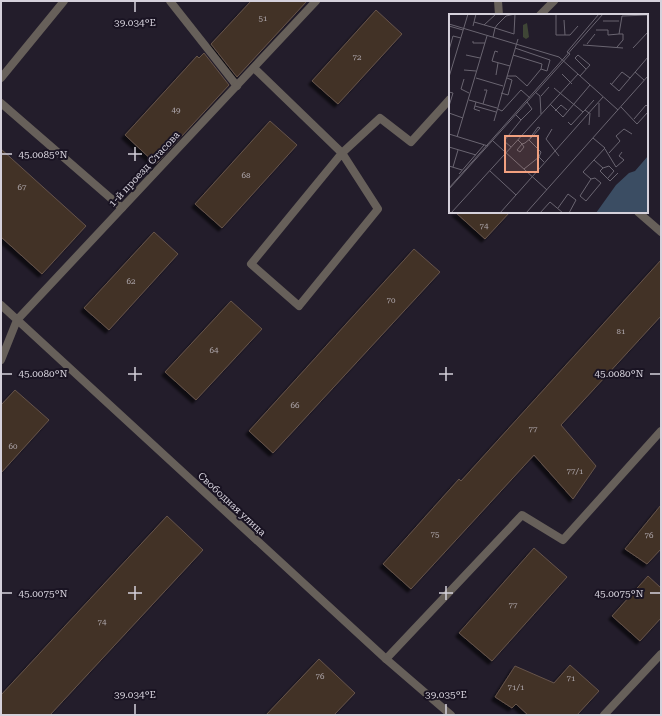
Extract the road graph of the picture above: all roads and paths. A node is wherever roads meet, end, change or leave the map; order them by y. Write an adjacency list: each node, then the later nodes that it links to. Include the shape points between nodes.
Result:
1 (64, 1): 9 (street)
2 (170, 1): 10 (street)
3 (316, 1): 8 (street, 1-й проезд Стасова)
4 (498, 1): 6 (street)
5 (554, 1): 7 (street)
6 (499, 14)
7 (541, 14)
8 (254, 68): 10 (street, 1-й проезд Стасова); 13 (street)
9 (1, 78)
10 (237, 86): 14 (street, 1-й проезд Стасова)
11 (449, 100): 13 (street, via 411,142 380,118)
12 (1, 102): 14 (street)
13 (342, 153): 13 (street, via 251,264 299,306 378,209)
14 (122, 208): 18 (street, 1-й проезд Стасова)
15 (639, 213): 16 (street)
16 (661, 232)
17 (1, 306): 18 (street, Свободная улица)
18 (17, 320): 19 (street, 1-й проезд Стасова); 22 (street, Свободная улица)
19 (1, 360)
20 (661, 431): 22 (street, via 563,540 522,515)
21 (661, 654): 24 (street)
22 (386, 659): 23 (street, Свободная улица)
23 (451, 715)
24 (604, 715)

